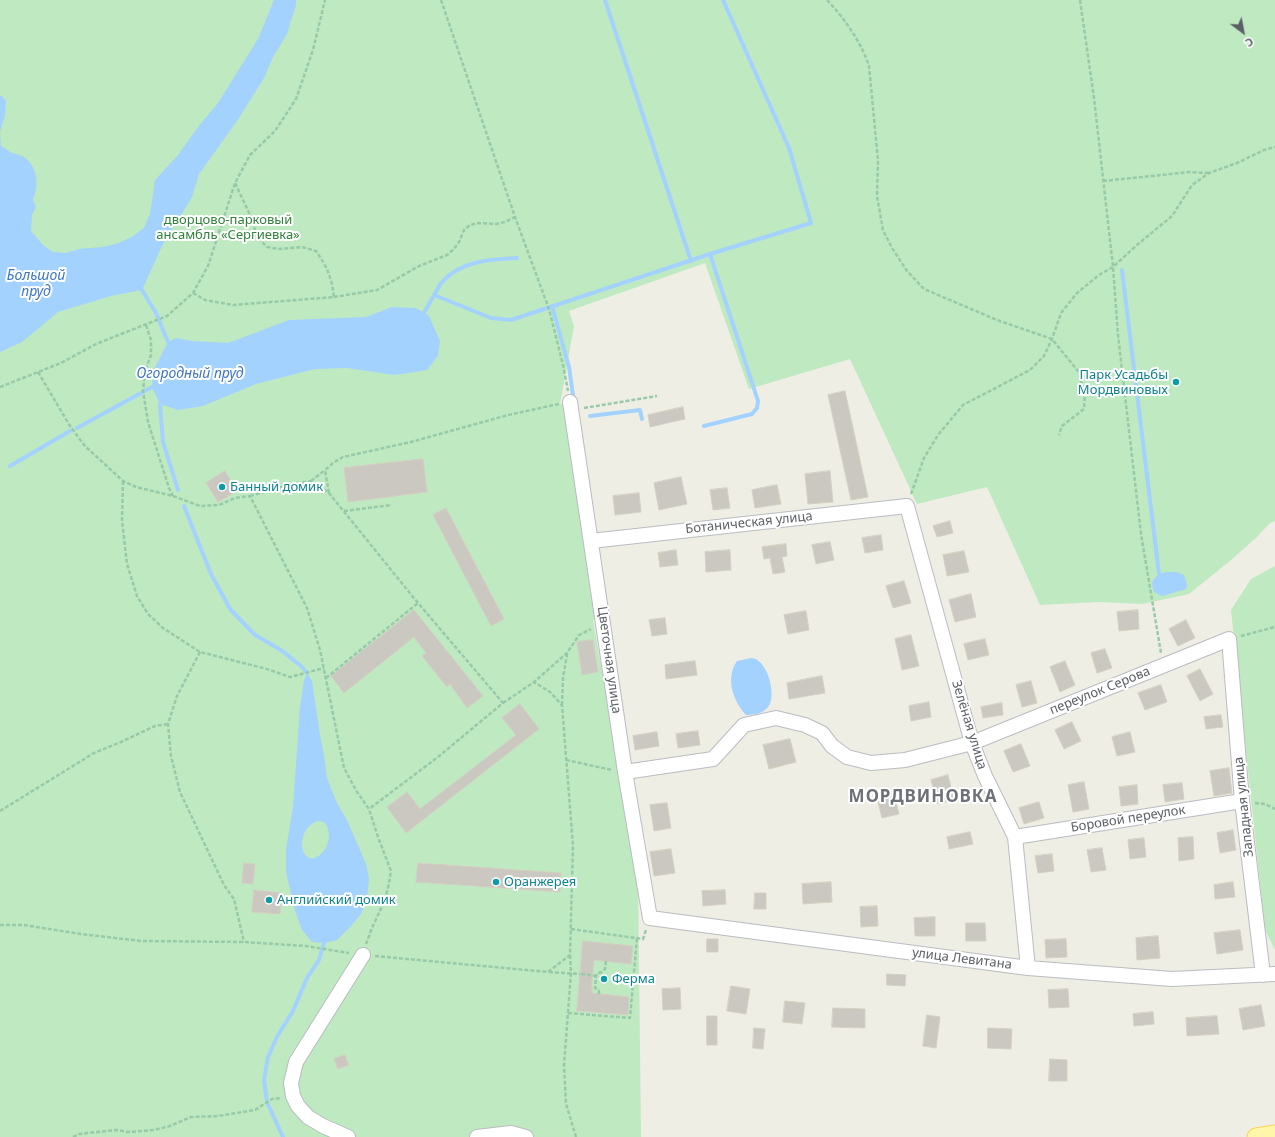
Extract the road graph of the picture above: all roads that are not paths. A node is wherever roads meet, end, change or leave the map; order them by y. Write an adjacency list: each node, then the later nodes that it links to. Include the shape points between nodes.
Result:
1 (571, 406): 3 (street, Цветочная улица)
2 (907, 506): 3 (street, Ботаническая улица); 5 (street, Зелёная улица)
3 (591, 541): 6 (street, Цветочная улица, via 603,623)
4 (1228, 639): 5 (street, переулок Серова); 7 (street, Западная улица)
5 (972, 743): 6 (street, переулок Серова, via 905,760 871,762 847,757 832,746 822,733 805,725 776,718 744,725 713,759); 8 (street, Зелёная улица)
6 (619, 771): 9 (street, Цветочная улица)
7 (1242, 802): 8 (street, Боровой переулок); 12 (street, Западная улица)
8 (1015, 837): 11 (street, Зелёная улица)
9 (650, 918): 11 (street, улица Левитана)
10 (363, 955): 14 (street, via 296,1062 291,1083 293,1096 308,1117)
11 (1028, 968): 12 (street, улица Левитана, via 1172,979)
12 (1269, 975)
13 (1275, 1134): 17 (main road)
14 (348, 1137)
15 (477, 1137): 16 (street, via 511,1133)
16 (526, 1137)
17 (1256, 1137)

